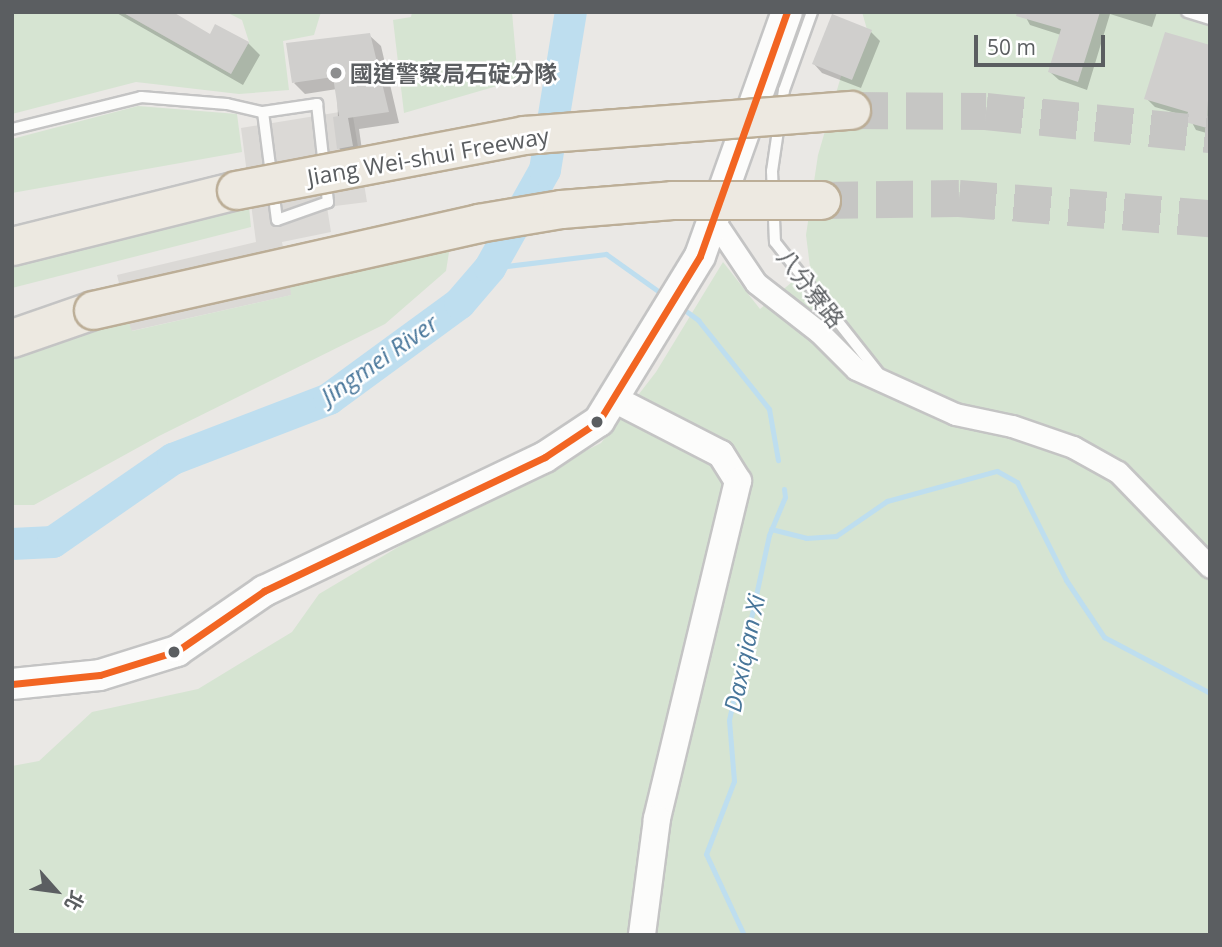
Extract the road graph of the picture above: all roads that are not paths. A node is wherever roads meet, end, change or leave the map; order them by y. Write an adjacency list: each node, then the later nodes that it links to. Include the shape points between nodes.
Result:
1 (787, 12): 10 (main road)
2 (812, 12): 16 (lane, 八分寮路, via 784,90 772,172 775,242)
3 (1187, 12): 4 (lane)
4 (1210, 19)
5 (851, 110): 8 (highway, Jiang Wei-shui Freeway, bridge, via 524,135)
6 (263, 112): 6 (lane, via 317,104 328,202 277,220); 7 (lane, via 227,104 141,97)
7 (12, 128)
8 (236, 190): 11 (highway); 12 (highway, Jiang Wei-shui Freeway)
9 (821, 200): 13 (highway, bridge, via 672,200 561,209 478,223)
10 (715, 222): 16 (street, via 756,283 819,332 856,369); 17 (main road, via 700,256)
11 (12, 228)
12 (12, 246)
13 (93, 310): 14 (highway); 15 (highway)
14 (12, 327)
15 (12, 338)
16 (890, 386): 18 (street, via 955,414 1073,447 1118,472)
17 (618, 393): 19 (main road, via 599,421 572,443 264,592 177,651 100,675); 20 (street, via 721,454 738,481 657,819)
18 (1210, 567)
19 (12, 684)
20 (642, 935)

